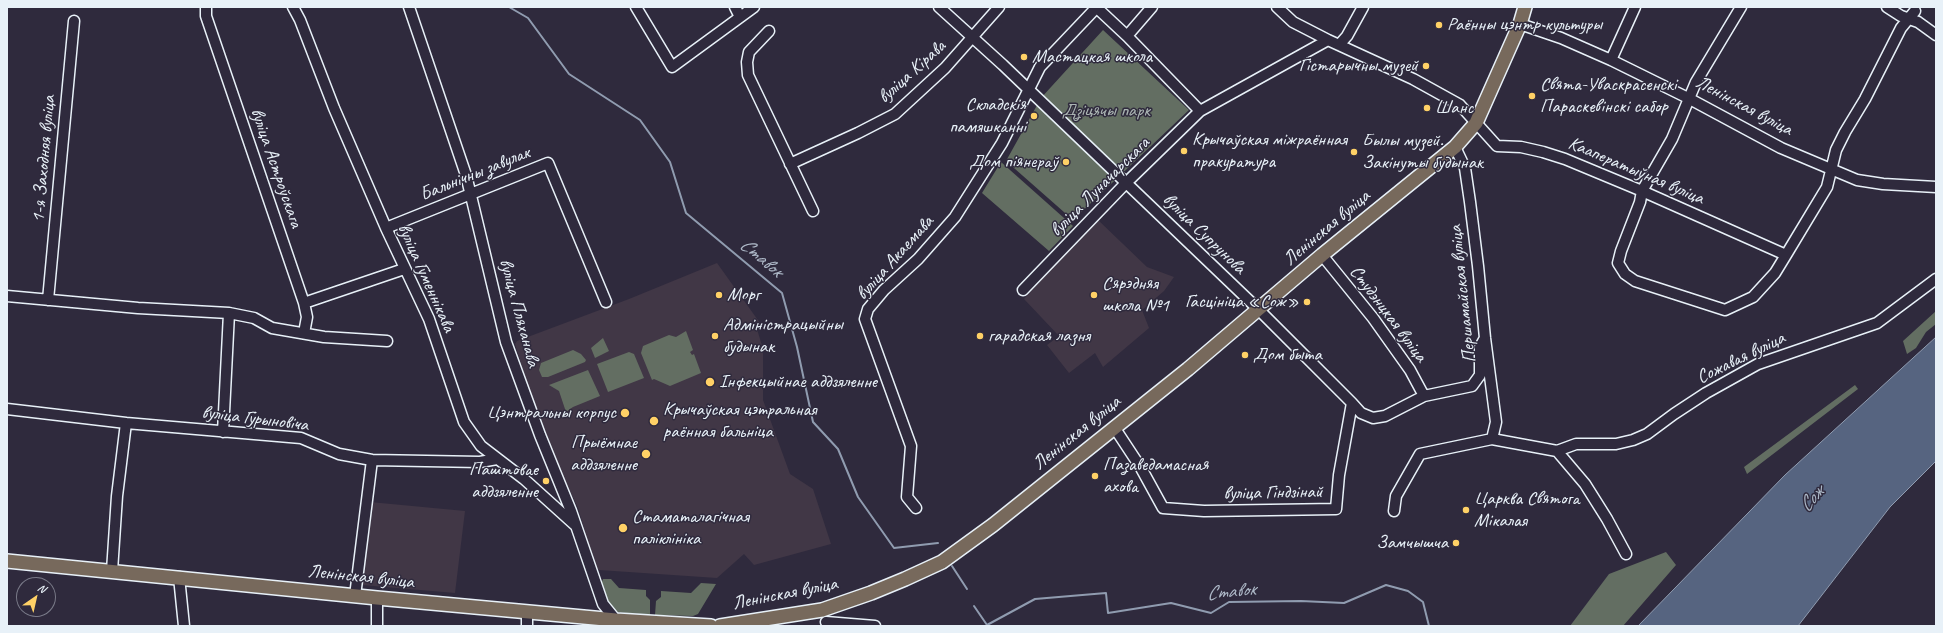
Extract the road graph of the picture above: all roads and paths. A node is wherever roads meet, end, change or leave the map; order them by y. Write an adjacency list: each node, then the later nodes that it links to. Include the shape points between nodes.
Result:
1 (293, 7): 40 (street, вуліца Гуменнікава)
2 (409, 7): 38 (street, вуліца Пляханава)
3 (636, 7): 18 (street, via 672,67)
4 (735, 7): 18 (street)
5 (754, 7): 18 (street)
6 (939, 7): 24 (street, вуліца Супрунова)
7 (999, 7): 24 (street, вуліца Кірава)
8 (1096, 7): 23 (street); 28 (street, via 1040,67)
9 (1152, 7): 23 (street)
10 (1277, 7): 25 (street, Кааператыўная вуліца, via 1294,22)
11 (1363, 7): 26 (street)
12 (1525, 7): 20 (main road)
13 (1635, 7): 27 (street)
14 (1741, 7): 29 (street)
15 (1887, 7): 17 (street, via 1901,16)
16 (206, 11): 49 (street, вуліца Астроўскага)
17 (1911, 15): 22 (street); 34 (street, via 1901,28 1845,132 1836,150)
18 (740, 17)
19 (74, 21): 47 (street, 1-я Заходняя вуліца)
20 (1520, 24): 27 (street, Ленінская вуліца, via 1561,38); 31 (main road, Ленінская вуліца)
21 (769, 31): 33 (street, via 749,52 746,62 748,75)
22 (1936, 35)
23 (1127, 36): 30 (street)
24 (973, 38): 28 (street, вуліца Супрунова); 33 (street, вуліца Кірава, via 946,68 895,114)
25 (1328, 40): 26 (street, Кааператыўная вуліца); 30 (street, вуліца Луначарскага)
26 (1339, 45): 31 (street, Кааператыўная вуліца, via 1413,79 1460,105)
27 (1611, 60): 29 (street, Ленінская вуліца)
28 (1028, 90): 35 (street, вуліца Супрунова); 65 (street, вуліца Акаемава, via 1002,143 955,218 918,259 884,290 868,309 865,319 912,446 907,497)
29 (1688, 98): 34 (street, Ленінская вуліца, via 1781,148); 37 (street, via 1672,139)
30 (1200, 111): 35 (street, вуліца Луначарскага)
31 (1476, 123): 32 (main road, Ленінская вуліца); 37 (street, Кааператыўная вуліца, via 1497,146 1521,147 1543,152)
32 (1455, 147): 41 (main road, Ленінская вуліца); 53 (street, Першамайская вуліца, via 1465,168 1478,266)
33 (790, 164): 39 (street)
34 (1831, 170): 36 (street, Ленінская вуліца, via 1857,180); 42 (street, via 1827,187)
35 (1126, 183): 45 (street, вуліца Луначарскага); 50 (street, вуліца Супрунова)
36 (1936, 187)
37 (1642, 191): 42 (street, Кааператыўная вуліца); 42 (street, via 1618,263 1625,274 1635,281 1725,310 1753,296)
38 (471, 193): 40 (street, Бальнічны завулак); 48 (street, Бальнічны завулак, via 548,163); 67 (street, вуліца Пляханава, via 506,342)
39 (812, 211)
40 (386, 228): 43 (street, вуліца Гуменнікава)
41 (1322, 255): 50 (main road, Ленінская вуліца); 55 (street, Студэнцкая вуліца, via 1373,318 1410,370)
42 (1786, 255)
43 (404, 269): 49 (street); 63 (street, вуліца Гуменнікава, via 429,319 464,422 481,446)
44 (1936, 279): 62 (street, Сожавая вуліца, via 1877,323 1758,364 1706,393 1647,434 1616,444 1576,444)
45 (1023, 290)
46 (7, 296): 47 (street)
47 (48, 300): 51 (street)
48 (606, 302)
49 (304, 303): 52 (street, вуліца Астроўскага, via 307,317)
50 (1259, 310): 56 (street, вуліца Супрунова); 59 (main road, Ленінская вуліца)
51 (229, 313): 52 (street, via 254,318 272,328); 60 (street)
52 (304, 333): 54 (street, via 324,337)
53 (1484, 338): 55 (street, via 1480,347 1480,375 1472,386); 61 (street, Першамайская вуліца, via 1496,422)
54 (387, 341)
55 (1424, 396): 56 (street, via 1385,416 1373,418 1362,413)
56 (1352, 403): 59 (street, вуліца Гіндзінай, via 1339,475 1336,509 1204,511 1163,508)
57 (7, 409): 58 (street, вуліца Гурыновіча)
58 (126, 422): 60 (street, вуліца Гурыновіча); 70 (street)
59 (1114, 427): 75 (main road, Ленінская вуліца, via 993,525 942,562 884,588)
60 (223, 432): 64 (street, вуліца Гурыновіча, via 301,438 345,456)
61 (1492, 439): 62 (street); 66 (street, via 1420,454 1396,496)
62 (1557, 451): 68 (street, via 1585,484)
63 (497, 459): 64 (street, вуліца Гурыновіча, via 480,462); 67 (street, вуліца Гуменнікава, via 524,479)
64 (372, 460): 72 (street)
65 (916, 508)
66 (1394, 512)
67 (576, 526): 76 (street, вуліца Пляханава, via 603,604)
68 (1626, 554)
69 (7, 561): 70 (main road, Ленінская вуліца)
70 (112, 570): 71 (main road, Ленінская вуліца)
71 (179, 577): 72 (main road, Ленінская вуліца); 77 (street)
72 (355, 596): 73 (main road, Ленінская вуліца)
73 (377, 598): 74 (main road, Ленінская вуліца); 78 (street)
74 (527, 611): 76 (main road, Ленінская вуліца); 79 (street)
75 (825, 619): 81 (main road, Ленінская вуліца); 82 (street)
76 (616, 623): 80 (main road, Ленінская вуліца)
77 (184, 626)
78 (376, 626)
79 (527, 626)
80 (711, 626)
81 (720, 626)
82 (875, 626)

